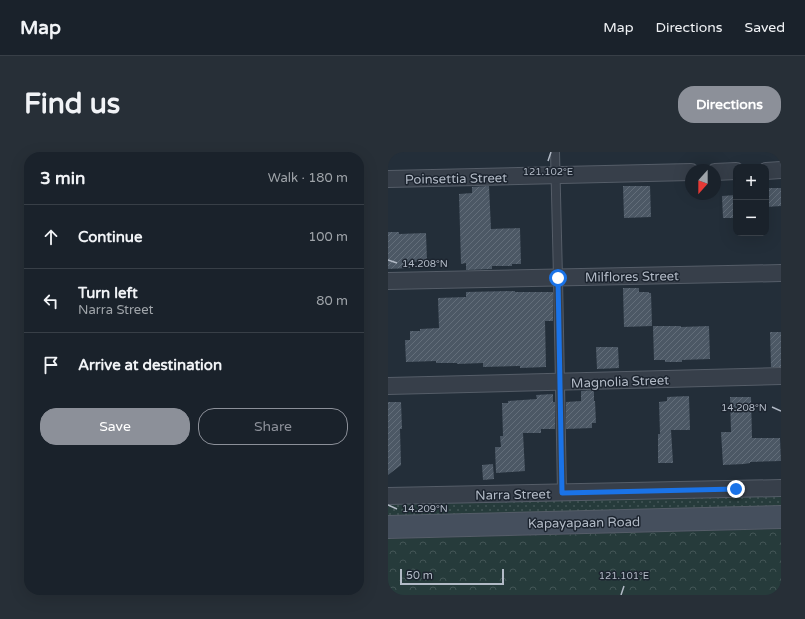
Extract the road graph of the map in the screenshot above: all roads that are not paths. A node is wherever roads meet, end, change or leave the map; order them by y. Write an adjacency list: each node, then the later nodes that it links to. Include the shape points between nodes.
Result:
1 (555, 152): 7 (lane)
2 (781, 170): 4 (street)
3 (733, 171): 6 (street)
4 (769, 171)
5 (685, 172): 7 (street, Poinsettia Street)
6 (721, 172)
7 (555, 175): 8 (street, Poinsettia Street); 10 (lane)
8 (388, 179)
9 (781, 273): 10 (street, Milflores Street)
10 (558, 278): 11 (street, Milflores Street); 13 (lane)
11 (388, 281)
12 (781, 376): 13 (street, Magnolia Street)
13 (560, 382): 14 (street, Magnolia Street); 16 (lane)
14 (388, 386)
15 (781, 488): 16 (street, Narra Street)
16 (562, 493): 17 (street, Narra Street)
17 (388, 496)
18 (781, 517): 19 (street, Kapayapaan Road)
19 (388, 527)

